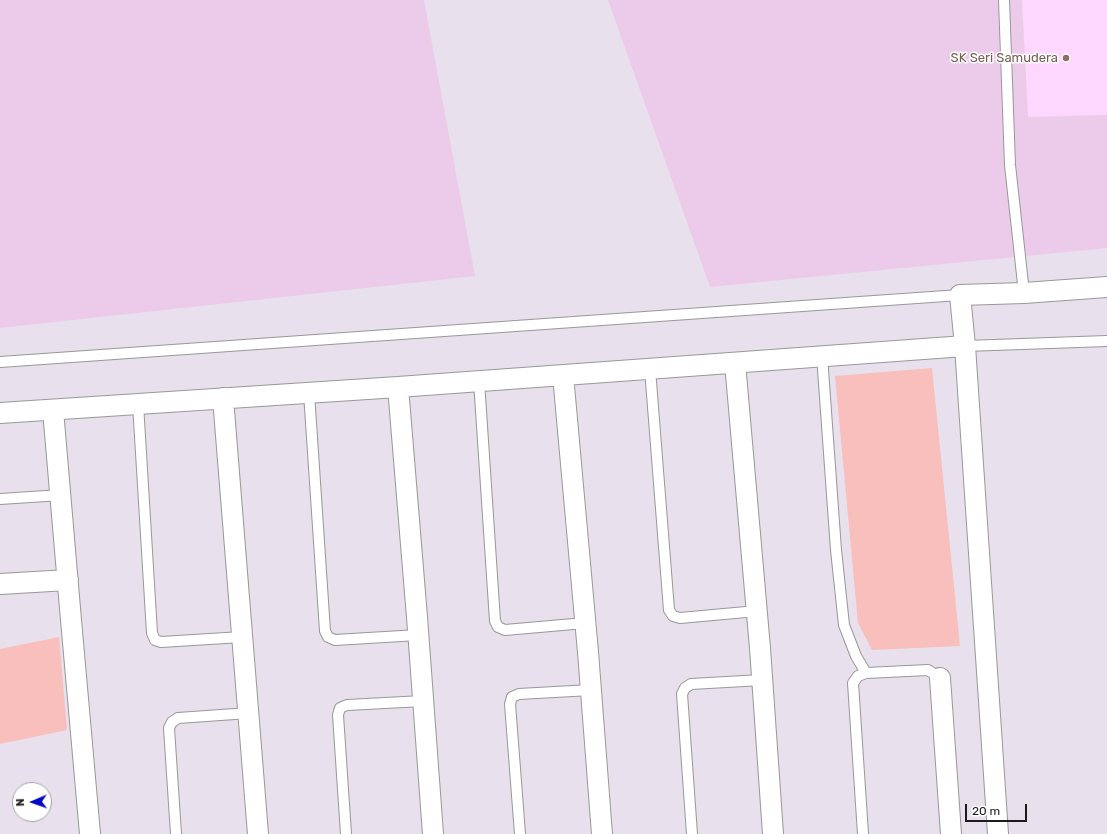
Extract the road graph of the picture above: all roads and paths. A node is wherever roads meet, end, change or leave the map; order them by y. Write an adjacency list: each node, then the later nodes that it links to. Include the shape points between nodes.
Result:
1 (1004, 0): 3 (lane, via 1010,165)
2 (1107, 287): 3 (street)
3 (1024, 292): 4 (street)
4 (960, 296): 6 (street); 8 (lane)
5 (1107, 340): 6 (lane)
6 (965, 346): 7 (street); 44 (street)
7 (822, 356): 9 (street); 27 (lane, via 844,625 856,656)
8 (0, 362)
9 (735, 363): 10 (street); 23 (street)
10 (650, 369): 11 (street); 23 (lane, via 670,610 673,616 680,618)
11 (563, 375): 12 (street); 24 (street)
12 (479, 381): 13 (street); 24 (lane, via 495,621 498,627 505,630)
13 (398, 387): 14 (street); 25 (street)
14 (309, 393): 15 (street); 25 (lane, via 325,631 328,637 335,640)
15 (223, 398): 16 (street); 26 (street)
16 (138, 404): 17 (street); 26 (lane, via 152,633 155,640 161,642)
17 (54, 410): 18 (street); 19 (street)
18 (0, 413)
19 (61, 495): 20 (lane); 21 (street)
20 (0, 499)
21 (68, 580): 22 (street); 33 (street)
22 (0, 584)
23 (757, 611): 29 (street)
24 (585, 623): 30 (street)
25 (418, 635): 31 (street)
26 (242, 637): 32 (street)
27 (866, 673): 28 (lane, via 928,670); 42 (lane, via 858,676 853,684)
28 (940, 678): 43 (street)
29 (762, 680): 40 (lane, via 691,684 682,694); 41 (street)
30 (591, 690): 38 (lane, via 519,694 512,697 510,704); 39 (street)
31 (423, 701): 36 (lane, via 347,705 340,708 338,715); 37 (street)
32 (249, 713): 34 (lane, via 178,718 172,722 169,728); 35 (street)
33 (90, 834)
34 (176, 834)
35 (258, 834)
36 (346, 834)
37 (433, 834)
38 (520, 834)
39 (602, 834)
40 (692, 834)
41 (772, 834)
42 (863, 834)
43 (951, 834)
44 (998, 834)

